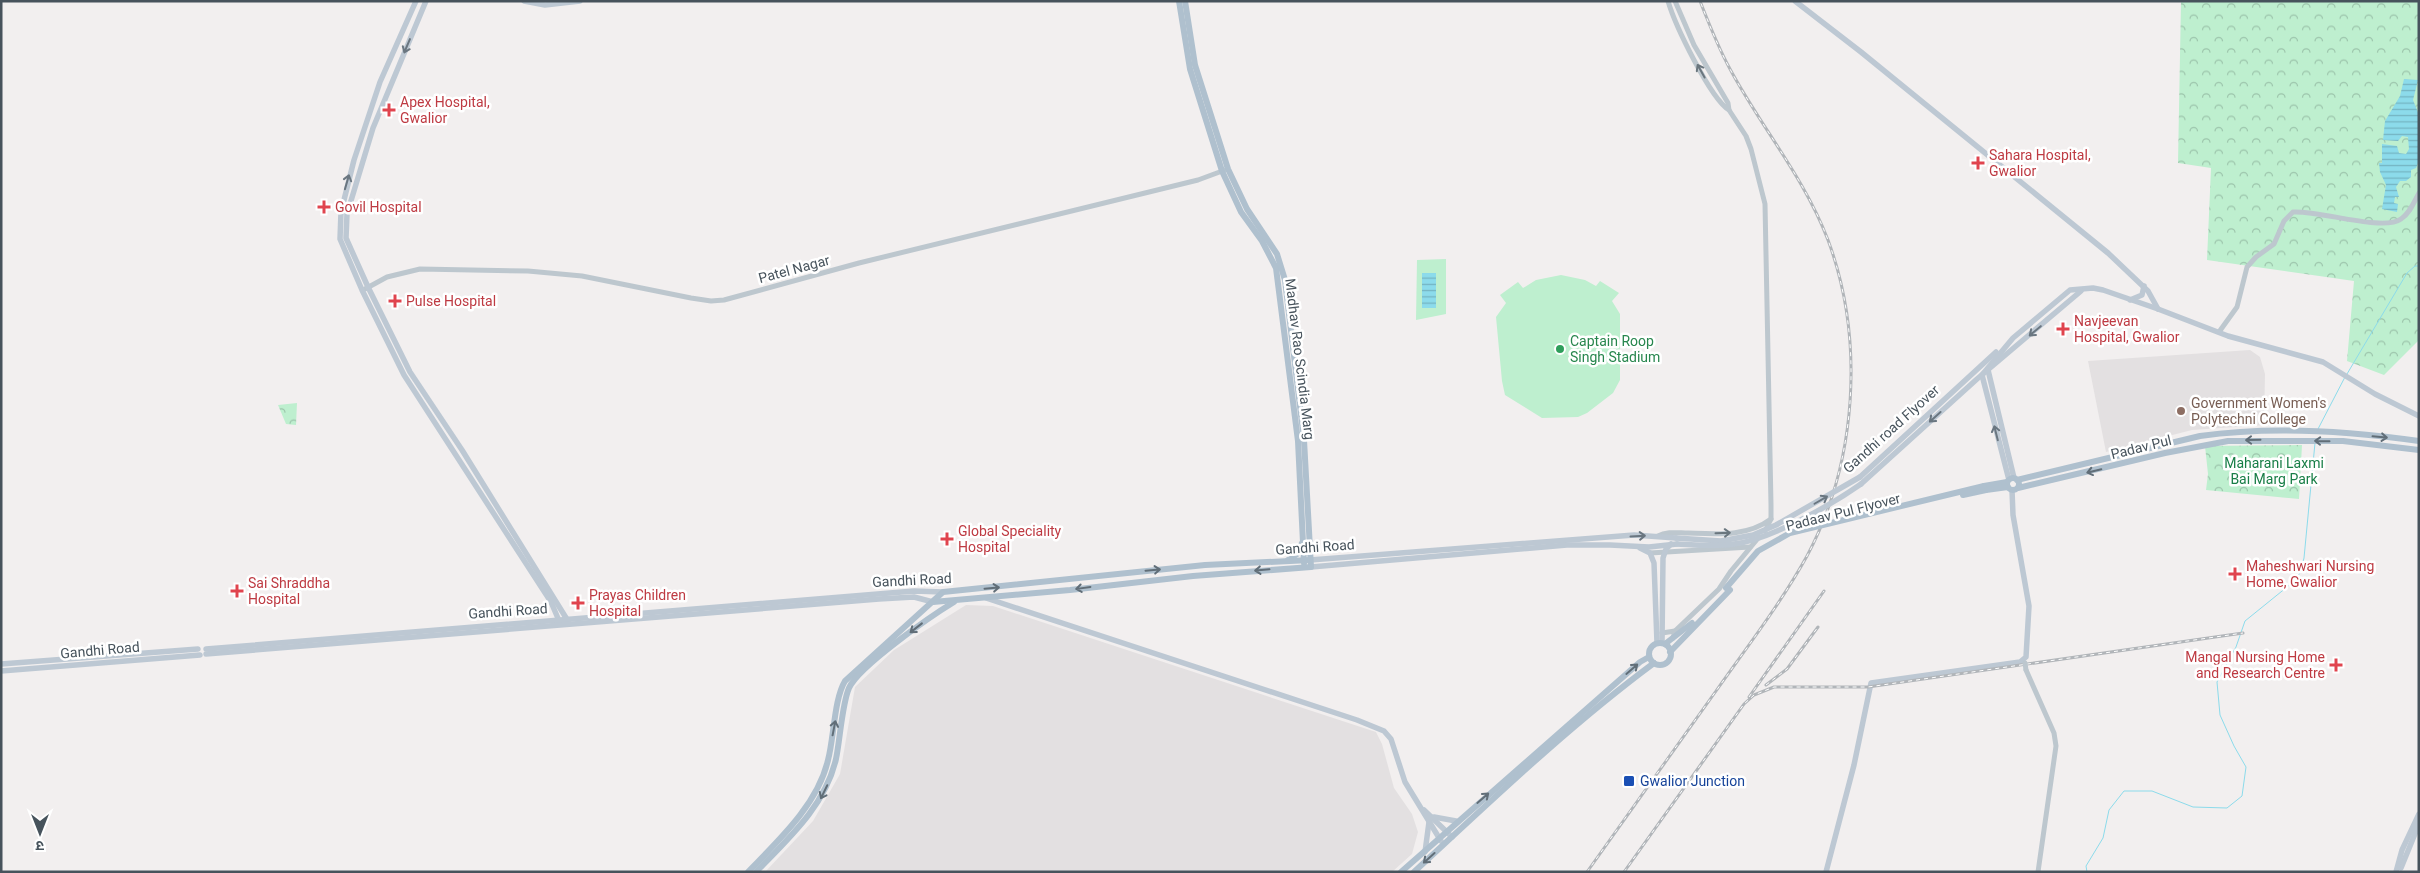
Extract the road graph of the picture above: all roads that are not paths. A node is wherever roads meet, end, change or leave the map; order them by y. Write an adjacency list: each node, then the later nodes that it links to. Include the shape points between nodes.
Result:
1 (416, 1): 15 (main road, one-way to 1, via 340,239 341,212 380,82)
2 (426, 1): 15 (main road, one-way to 15, via 373,128 347,214 346,238)
3 (524, 1): 10 (main road)
4 (580, 1): 10 (main road)
5 (1179, 1): 12 (main road, Madhav Rao Scindia Marg, via 1190,69)
6 (1185, 1): 12 (main road, Madhav Rao Scindia Marg, via 1195,65)
7 (1668, 1): 11 (street, one-way to 7, via 1710,88)
8 (1675, 1): 11 (street)
9 (1795, 1): 14 (main road, via 1972,142)
10 (545, 3)
11 (1729, 110): 27 (street, via 1746,136 1765,204)
12 (1225, 170): 15 (street, Patel Nagar, via 1198,180 859,263 724,300 698,299 582,276 528,271 420,269 387,277); 29 (main road, Madhav Rao Scindia Marg, via 1241,212 1276,268 1298,441); 36 (main road, Madhav Rao Scindia Marg, via 1277,254 1285,280 1304,440)
13 (2419, 193): 19 (street, via 2405,216 2392,223 2293,212 2284,221 2274,244 2247,267 2236,307)
14 (2144, 286): 17 (main road, via 2143,293); 18 (main road)
15 (365, 289): 43 (main road, via 410,372); 44 (main road, via 404,375 551,602)
16 (2081, 290): 17 (main road, via 2102,290); 20 (main road, via 2070,290); 21 (main road, one-way to 21)
17 (2130, 300): 18 (main road)
18 (2158, 309): 19 (main road)
19 (2219, 332): 23 (main road, via 2334,368)
20 (2013, 338): 22 (main road); 30 (main road, Gandhi road Flyover, one-way to 20, bridge, via 1740,539 1776,525 1817,503 1860,476)
21 (1988, 370): 22 (main road); 26 (main road)
22 (1982, 375): 26 (main road, one-way to 22); 30 (main road, Gandhi road Flyover, one-way to 30, bridge, via 1846,495 1768,536 1751,541 1717,545)
23 (2419, 416)
24 (2419, 441): 26 (main road, Padav Pul, one-way to 24, via 2200,436 2247,431 2342,434)
25 (2419, 450): 26 (main road, Padav Pul, one-way to 26, via 2343,441 2228,441)
26 (2012, 484): 37 (main road, Padaav Pul Flyover, bridge, via 1790,533 1773,540 1754,554); 52 (main road, via 2013,515 2029,606 2028,652)
27 (1771, 519): 28 (street, one-way to 27, via 1670,532 1741,532 1757,528); 32 (street, via 1766,530)
28 (1658, 536): 30 (main road, Gandhi road Flyover); 36 (main road, Gandhi Road, one-way to 28)
29 (1302, 540): 35 (main road, via 1297,554); 36 (main road, Madhav Rao Scindia Marg)
30 (1675, 542): 31 (main road); 33 (main road)
31 (1638, 547): 34 (main road); 36 (main road, via 1566,545)
32 (1750, 547): 33 (street); 45 (street, via 1719,589)
33 (1665, 552): 34 (street); 46 (main road)
34 (1650, 553): 48 (main road, via 1656,572)
35 (1285, 562): 36 (main road, Gandhi Road); 38 (main road, Gandhi Road, one-way to 35, via 1204,564)
36 (1307, 563): 40 (main road, one-way to 40)
37 (1728, 589): 47 (main road, Padaav Pul Flyover); 50 (main road, Padaav Pul Flyover)
38 (966, 590): 39 (main road, Gandhi Road); 41 (main road)
39 (943, 592): 42 (main road); 43 (main road, Gandhi Road, via 896,592)
40 (986, 598): 41 (main road); 56 (main road, via 1384,731 1391,739 1405,782)
41 (956, 601): 42 (main road); 65 (main road, one-way to 65, via 910,632 853,682 847,695 836,759 822,797)
42 (934, 602): 43 (main road, Gandhi Road, via 914,598 870,600); 64 (main road, one-way to 42, via 800,814 818,788 828,759 840,692 845,681)
43 (568, 622): 44 (main road, Gandhi Road)
44 (560, 623): 49 (main road, Gandhi Road)
45 (1675, 631): 46 (street); 47 (street)
46 (1662, 633): 48 (main road)
47 (1673, 638): 48 (main road)
48 (1661, 643): 50 (main road); 51 (main road, via 1651,647)
49 (203, 652): 53 (main road, Gandhi Road); 54 (main road, Gandhi Road)
50 (1670, 652): 51 (main road, via 1664,663)
51 (1652, 660): 57 (main road, one-way to 51, via 1640,662); 60 (main road)
52 (2024, 661): 68 (main road, via 1871,683); 69 (street, bridge, via 2054,733 2056,746)
53 (1, 664)
54 (1, 671)
55 (2419, 814): 70 (main road, via 2402,850)
56 (1431, 818): 57 (main road); 59 (main road); 61 (main road); 63 (main road)
57 (1456, 821): 59 (main road)
58 (2419, 824): 70 (main road)
59 (1447, 831): 60 (main road); 61 (main road)
60 (1452, 837): 62 (main road)
61 (1438, 838): 62 (main road); 63 (main road)
62 (1444, 844): 67 (main road, one-way to 67)
63 (1425, 852): 66 (main road)
64 (748, 872)
65 (756, 872)
66 (1401, 872)
67 (1414, 872)
68 (1826, 872)
69 (2038, 872)
70 (2398, 872)

